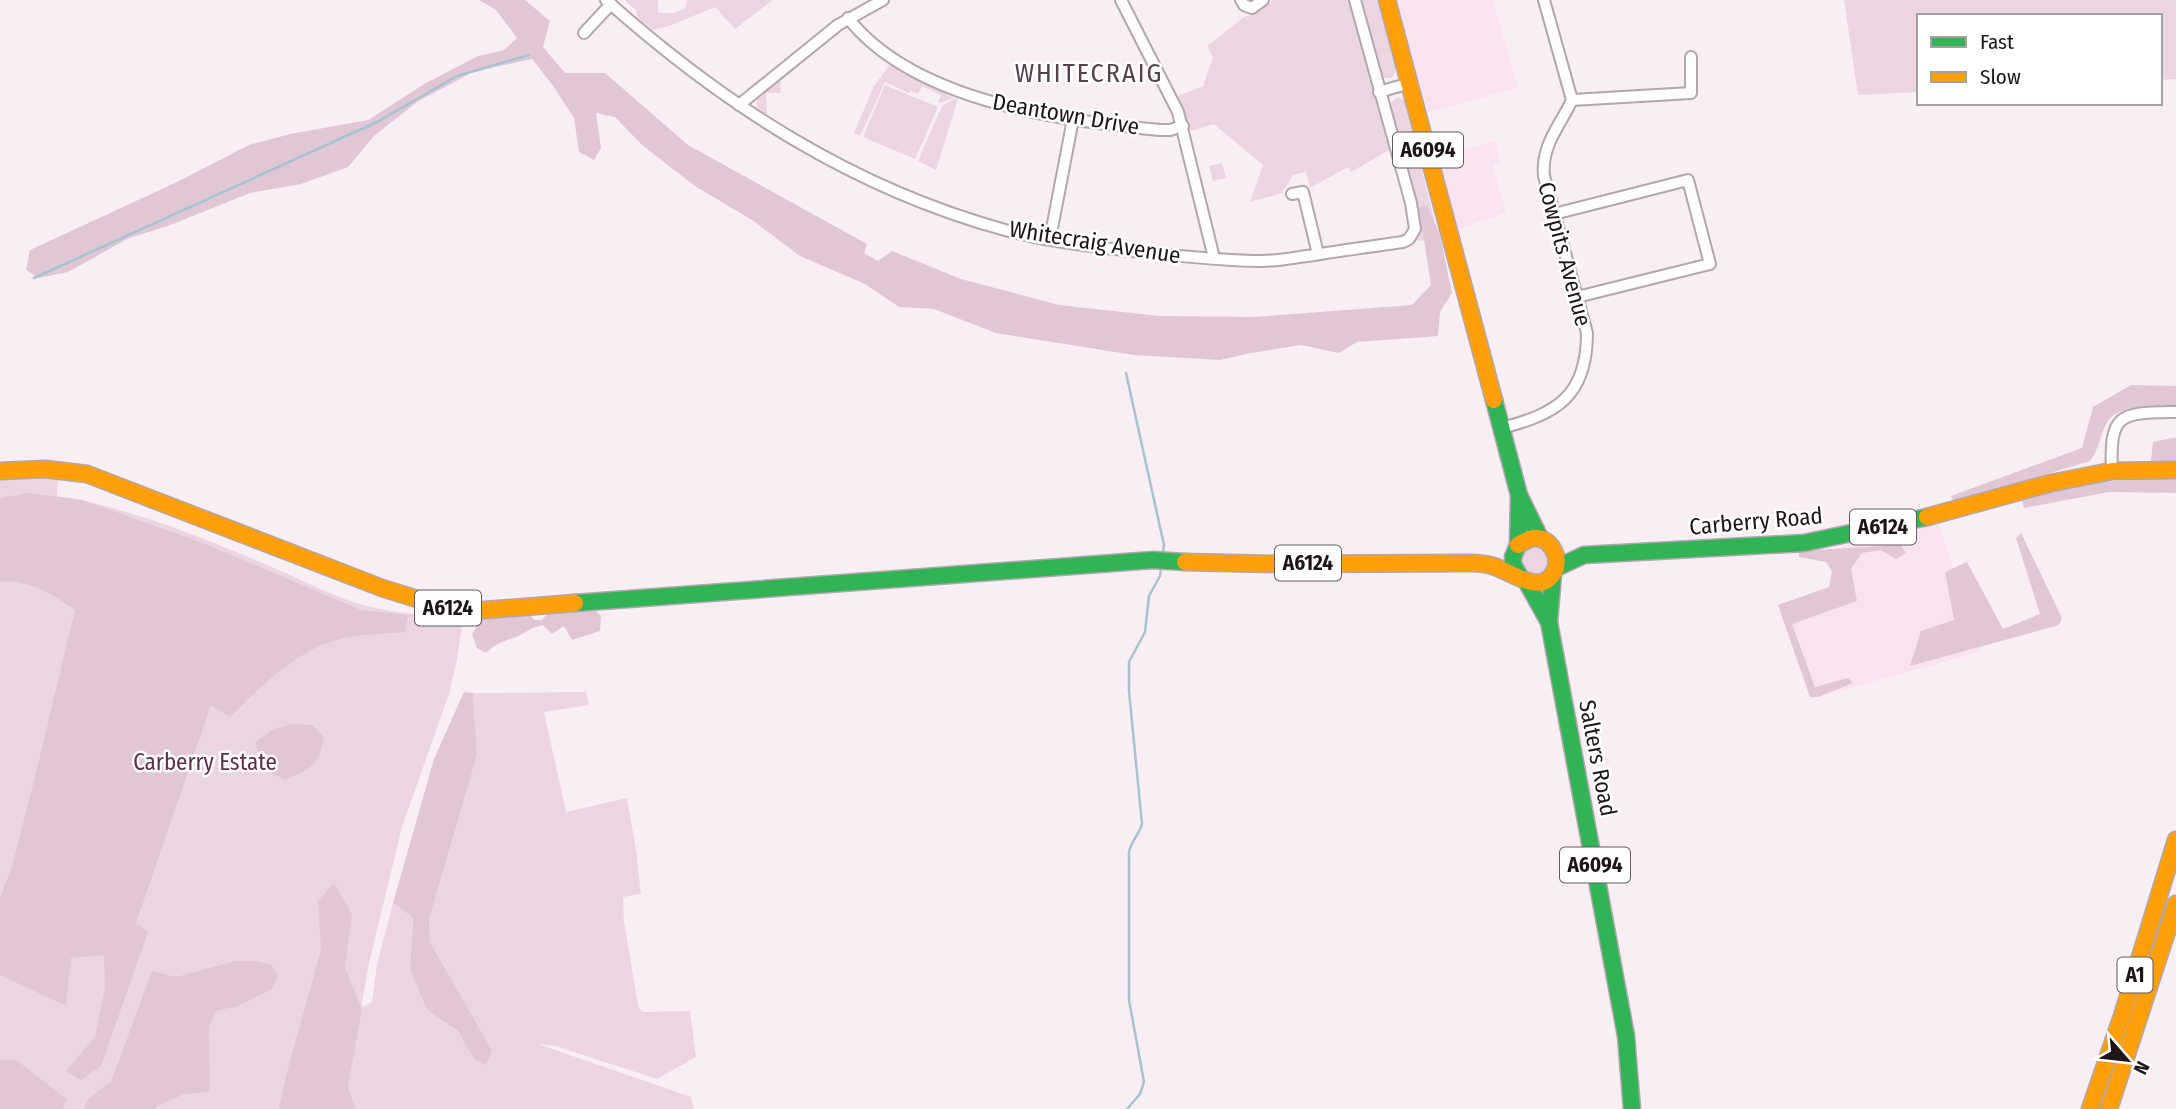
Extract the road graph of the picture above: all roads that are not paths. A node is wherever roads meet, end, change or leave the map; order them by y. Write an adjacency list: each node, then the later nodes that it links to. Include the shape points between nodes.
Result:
1 (883, 0): 9 (street)
2 (1121, 0): 17 (street)
3 (1241, 0): 4 (street, via 1252,8)
4 (1263, 0)
5 (1355, 0): 13 (street)
6 (1387, 0): 12 (main road, A6094)
7 (1544, 0): 14 (street)
8 (609, 2): 10 (street); 15 (street, Whitecraig Avenue)
9 (848, 18): 15 (street); 16 (street, Deantown Drive, via 886,53 931,80 986,100)
10 (584, 33)
11 (1691, 57): 14 (street, via 1690,93)
12 (1410, 83): 13 (street); 25 (main road, A6094)
13 (1379, 92): 21 (street, Whitecraig Avenue, via 1415,229 1403,242)
14 (1572, 100): 19 (street, Cowpits Avenue, via 1550,137 1543,162)
15 (739, 105): 20 (street, Whitecraig Avenue, via 831,161 889,189 964,217)
16 (1073, 119): 17 (street, Deantown Drive, via 1160,130); 20 (street)
17 (1183, 125): 22 (street)
18 (1292, 194): 21 (street, via 1303,192)
19 (1554, 214): 23 (street, Cowpits Avenue); 23 (street, via 1688,180 1710,264)
20 (1050, 239): 22 (street, Whitecraig Avenue)
21 (1318, 254): 22 (street, Whitecraig Avenue, via 1264,261)
22 (1214, 258)
23 (1577, 297): 25 (street, Cowpits Avenue, via 1587,352 1576,386 1547,413)
24 (2176, 412): 28 (street, via 2132,414 2122,420 2112,436)
25 (1501, 428): 29 (main road, A6094)
26 (2176, 470): 28 (main road, Carberry Road / A6124)
27 (0, 471): 33 (main road, A6124, via 46,469 87,474 382,588 472,611 1153,560)
28 (2112, 471): 32 (main road, Carberry Road / A6124, via 1804,543)
29 (1519, 495): 30 (main road, A6094); 31 (main road, A6094)
30 (1545, 541): 31 (main road, via 1528,539); 32 (main road, Carberry Road / A6124); 34 (main road, via 1557,555)
31 (1517, 547): 33 (main road, A6124); 35 (main road, via 1513,564)
32 (1584, 555): 34 (main road, Carberry Road / A6124)
33 (1487, 564): 35 (main road, A6124)
34 (1555, 571): 35 (main road, via 1541,582); 36 (main road, Salters Road / A6094)
35 (1523, 579): 36 (main road, Salters Road / A6094)
36 (1549, 622): 39 (main road, Salters Road / A6094, via 1626,1036)
37 (2176, 840): 40 (main road, A1)
38 (2176, 904): 41 (main road, A1)
39 (1632, 1109)
40 (2090, 1109)
41 (2110, 1109)

